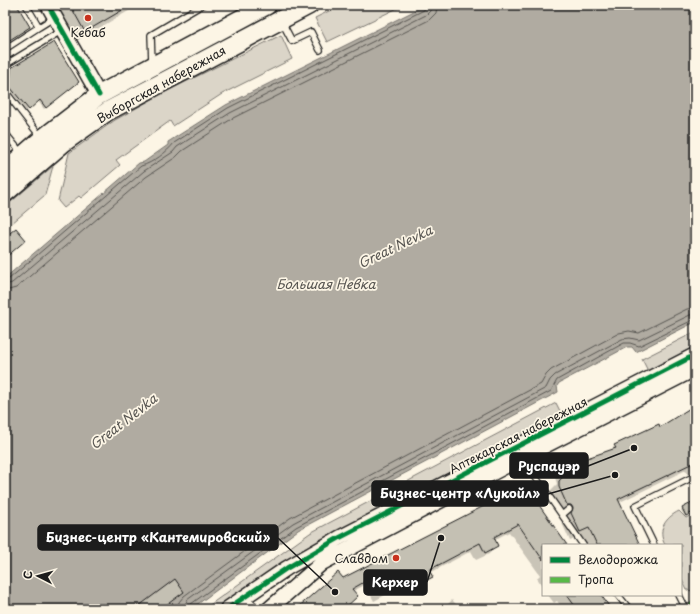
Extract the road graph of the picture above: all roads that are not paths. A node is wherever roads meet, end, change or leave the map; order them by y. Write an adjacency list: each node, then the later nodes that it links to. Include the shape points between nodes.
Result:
1 (26, 5): 7 (lane)
2 (202, 5): 12 (lane, via 151,35)
3 (309, 5): 6 (main road, Выборгская набережная)
4 (257, 7): 12 (main road, Выборгская набережная)
5 (53, 9): 7 (lane); 8 (street)
6 (281, 20): 10 (lane, via 292,42 310,32); 19 (main road, Выборгская набережная, via 108,111 63,143)
7 (39, 27): 9 (lane)
8 (63, 30): 11 (lane); 14 (street)
9 (5, 49)
10 (320, 50)
11 (5, 65)
12 (152, 67): 14 (main road, Выборгская набережная)
13 (5, 90): 16 (lane)
14 (100, 95): 16 (main road, Выборгская набережная)
15 (5, 134): 17 (lane)
16 (42, 139): 17 (main road, Выборгская набережная)
17 (23, 155): 18 (main road, Выборгская набережная)
18 (5, 171)
19 (5, 193)
20 (695, 354): 30 (street, Аптекарская набережная, via 339,538 287,568)
21 (695, 369): 22 (street, Аптекарская набережная)
22 (523, 457): 25 (lane); 32 (street, Аптекарская набережная, via 322,563)
23 (695, 476): 27 (lane, via 634,506)
24 (569, 509): 25 (lane)
25 (562, 515): 26 (lane)
26 (582, 544)
27 (653, 544)
28 (619, 596): 33 (lane)
29 (680, 596): 34 (lane)
30 (231, 606): 31 (street, via 246,604)
31 (251, 609)
32 (269, 609)
33 (629, 609)
34 (686, 609)

